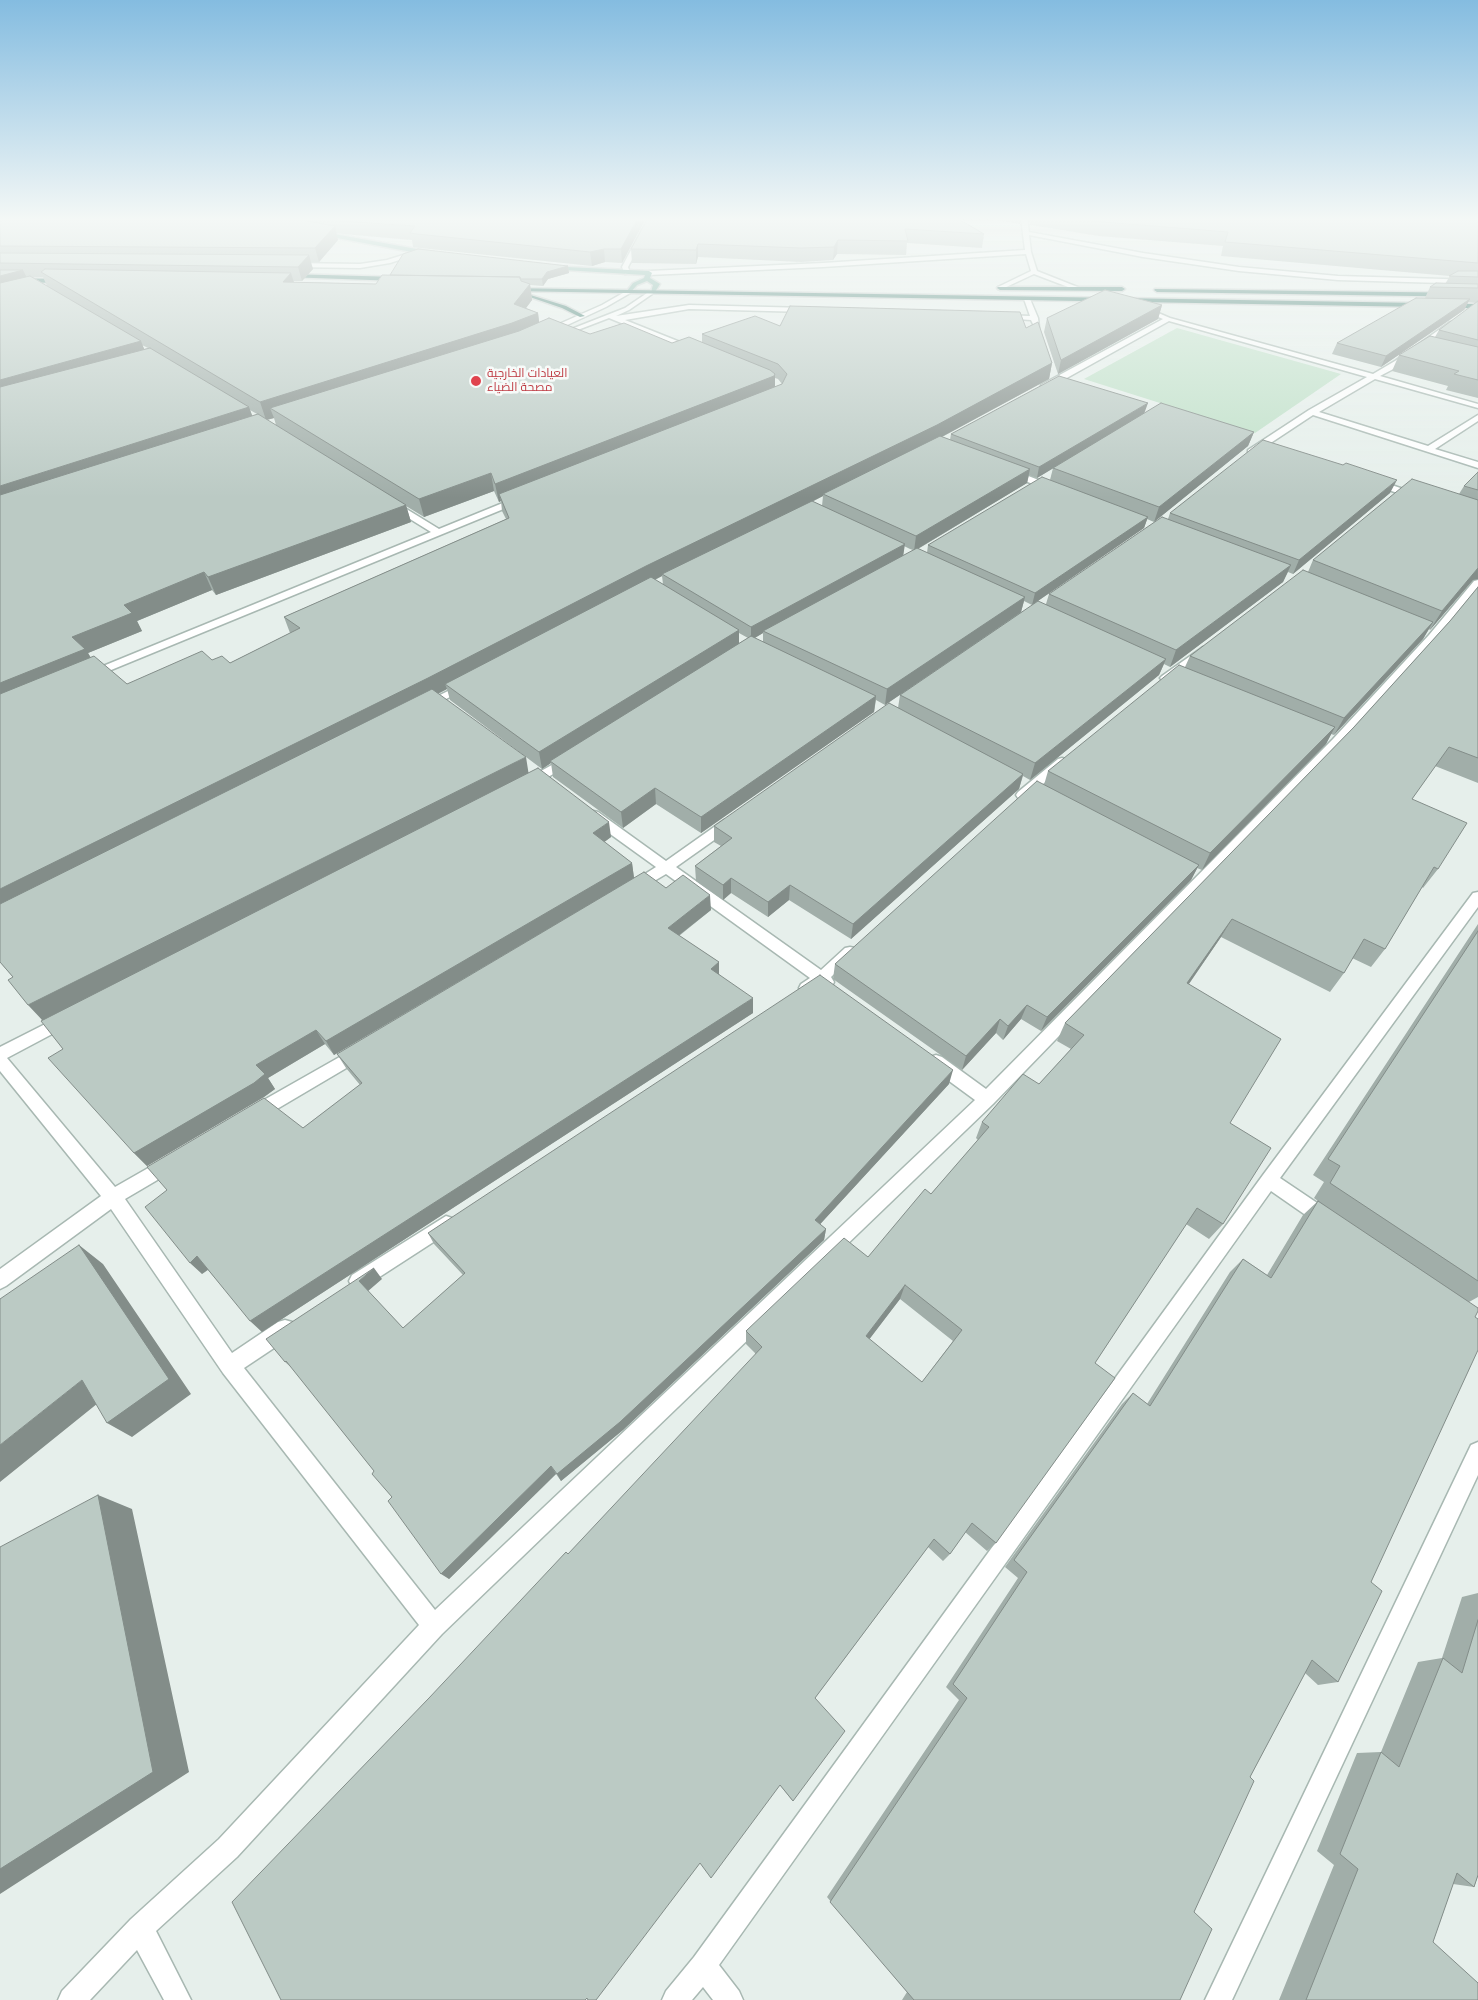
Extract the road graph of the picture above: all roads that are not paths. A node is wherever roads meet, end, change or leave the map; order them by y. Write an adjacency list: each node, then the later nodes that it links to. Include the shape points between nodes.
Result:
1 (571, 311): 8 (highway)
2 (591, 311): 8 (street)
3 (623, 311): 10 (street)
4 (654, 311): 10 (street)
5 (1032, 311): 11 (street)
6 (1149, 311): 12 (street)
7 (1466, 311): 16 (street, via 1425,347)
8 (582, 316): 10 (street, via 542,335 567,332)
9 (996, 317): 11 (street)
10 (614, 318): 14 (street)
11 (1034, 318): 13 (street)
12 (1168, 319): 15 (street); 16 (street)
13 (1040, 336)
14 (701, 353)
15 (1054, 376): 17 (street); 18 (street)
16 (1374, 377): 19 (street); 20 (street)
17 (1064, 384)
18 (1038, 390)
19 (1478, 406)
20 (1312, 412): 22 (street); 23 (street)
21 (1478, 417): 22 (street)
22 (1429, 449): 24 (street)
23 (1238, 463)
24 (1478, 464)
25 (1002, 469): 27 (street)
26 (1364, 478): 30 (street, via 1397,494)
27 (1065, 494)
28 (530, 496): 31 (street)
29 (380, 497): 31 (street)
30 (1427, 500)
31 (437, 532): 34 (street)
32 (1478, 583): 60 (street)
33 (1210, 645): 36 (street)
34 (82, 678)
35 (472, 681): 37 (street)
36 (1156, 686)
37 (438, 700): 38 (street); 39 (street)
38 (453, 712)
39 (411, 713)
40 (583, 751): 43 (street)
41 (1074, 752): 46 (street)
42 (525, 765): 43 (street)
43 (544, 780): 44 (street)
44 (514, 791)
45 (580, 806): 48 (street)
46 (1008, 808)
47 (736, 818): 48 (street)
48 (666, 868): 49 (street); 52 (street)
49 (623, 894)
50 (1478, 897): 63 (street)
51 (864, 939): 52 (street)
52 (820, 978): 53 (street); 54 (street)
53 (836, 990)
54 (796, 994)
55 (80, 1013): 58 (street)
56 (368, 1047): 61 (street)
57 (924, 1053): 60 (street)
58 (0, 1054)
59 (0, 1060): 64 (street)
60 (987, 1099): 72 (street)
61 (241, 1122)
62 (182, 1157): 64 (street)
63 (1269, 1180): 66 (street); 74 (street)
64 (114, 1197): 67 (street); 70 (street)
65 (454, 1218): 68 (street)
66 (1341, 1230)
67 (0, 1280)
68 (346, 1289)
69 (296, 1322): 70 (street)
70 (230, 1366): 72 (street)
71 (1478, 1452): 79 (street)
72 (434, 1626): 73 (street, via 228,1848)
73 (140, 1928): 75 (street); 76 (street)
74 (704, 1966): 77 (street); 78 (street)
75 (71, 2000)
76 (178, 2000)
77 (675, 2000)
78 (730, 2000)
79 (1218, 2000)

